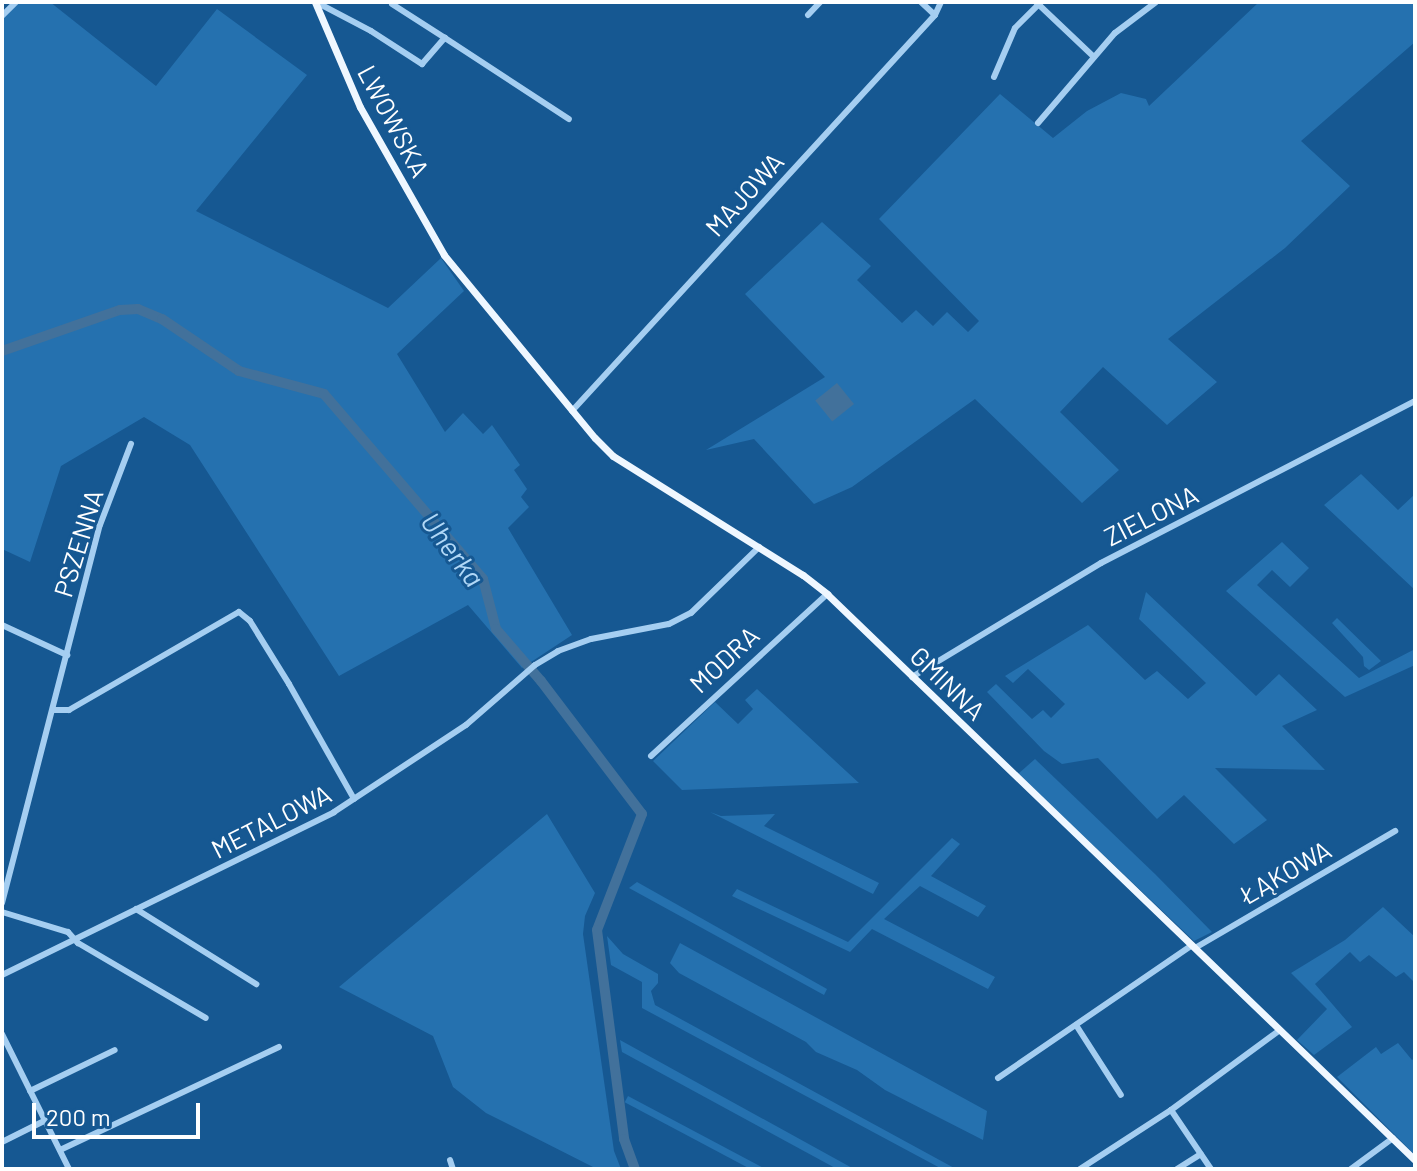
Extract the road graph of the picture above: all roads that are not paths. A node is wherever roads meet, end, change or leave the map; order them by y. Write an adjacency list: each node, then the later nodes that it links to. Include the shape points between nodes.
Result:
1 (16, 2): 11 (street)
2 (316, 2): 12 (street, via 422,64); 17 (main road, LWOWSKA, via 360,107)
3 (820, 2): 9 (street)
4 (921, 2): 10 (street)
5 (941, 2): 10 (street, MAJOWA)
6 (1156, 2): 13 (street)
7 (1038, 3): 13 (street); 14 (street, via 1015,28)
8 (392, 4): 12 (street)
9 (808, 15)
10 (935, 15): 19 (street, MAJOWA)
11 (2, 16)
12 (445, 38): 15 (street)
13 (1093, 56): 16 (street)
14 (994, 77)
15 (569, 119)
16 (1038, 123)
17 (444, 255): 19 (main road, GMINNA)
18 (1415, 401): 25 (street, ZIELONA, via 1101,563)
19 (572, 411): 21 (main road, GMINNA, via 613,456)
20 (131, 444): 24 (street, PSZENNA, via 100,525)
21 (759, 547): 22 (main road, GMINNA); 28 (street, METALOWA, via 701,605 654,628 574,644 535,665 466,725)
22 (827, 594): 25 (main road, GMINNA); 27 (street, MODRA)
23 (2, 625): 24 (street)
24 (67, 655): 26 (street, PSZENNA)
25 (912, 677): 34 (main road, GMINNA)
26 (53, 710): 28 (street, via 69,710 239,612 289,684); 30 (street, PSZENNA)
27 (651, 756)
28 (354, 799): 31 (street, METALOWA, via 299,832)
29 (1395, 831): 34 (street, ŁĄKOWA)
30 (2, 903)
31 (136, 909): 33 (street, METALOWA); 36 (street)
32 (2, 912): 33 (street, via 63,930)
33 (74, 939): 35 (street, METALOWA); 37 (street)
34 (1193, 946): 38 (street, ŁĄKOWA); 39 (main road, GMINNA)
35 (2, 975)
36 (256, 984)
37 (206, 1018)
38 (1076, 1025): 43 (street, ŁĄKOWA); 45 (street)
39 (1280, 1030): 46 (street); 48 (main road, GMINNA)
40 (2, 1034): 44 (street)
41 (279, 1047): 50 (street)
42 (115, 1050): 44 (street)
43 (998, 1078)
44 (30, 1091): 47 (street)
45 (1121, 1095)
46 (1171, 1110): 51 (street); 56 (street)
47 (44, 1121): 49 (street); 50 (street)
48 (1393, 1138): 53 (main road, GMINNA); 59 (street)
49 (2, 1142)
50 (60, 1150): 54 (street)
51 (1201, 1154): 57 (street); 58 (street)
52 (450, 1160): 55 (street)
53 (1415, 1160)
54 (69, 1169)
55 (453, 1169)
56 (1080, 1169)
57 (1177, 1169)
58 (1211, 1169)
59 (1351, 1169)

